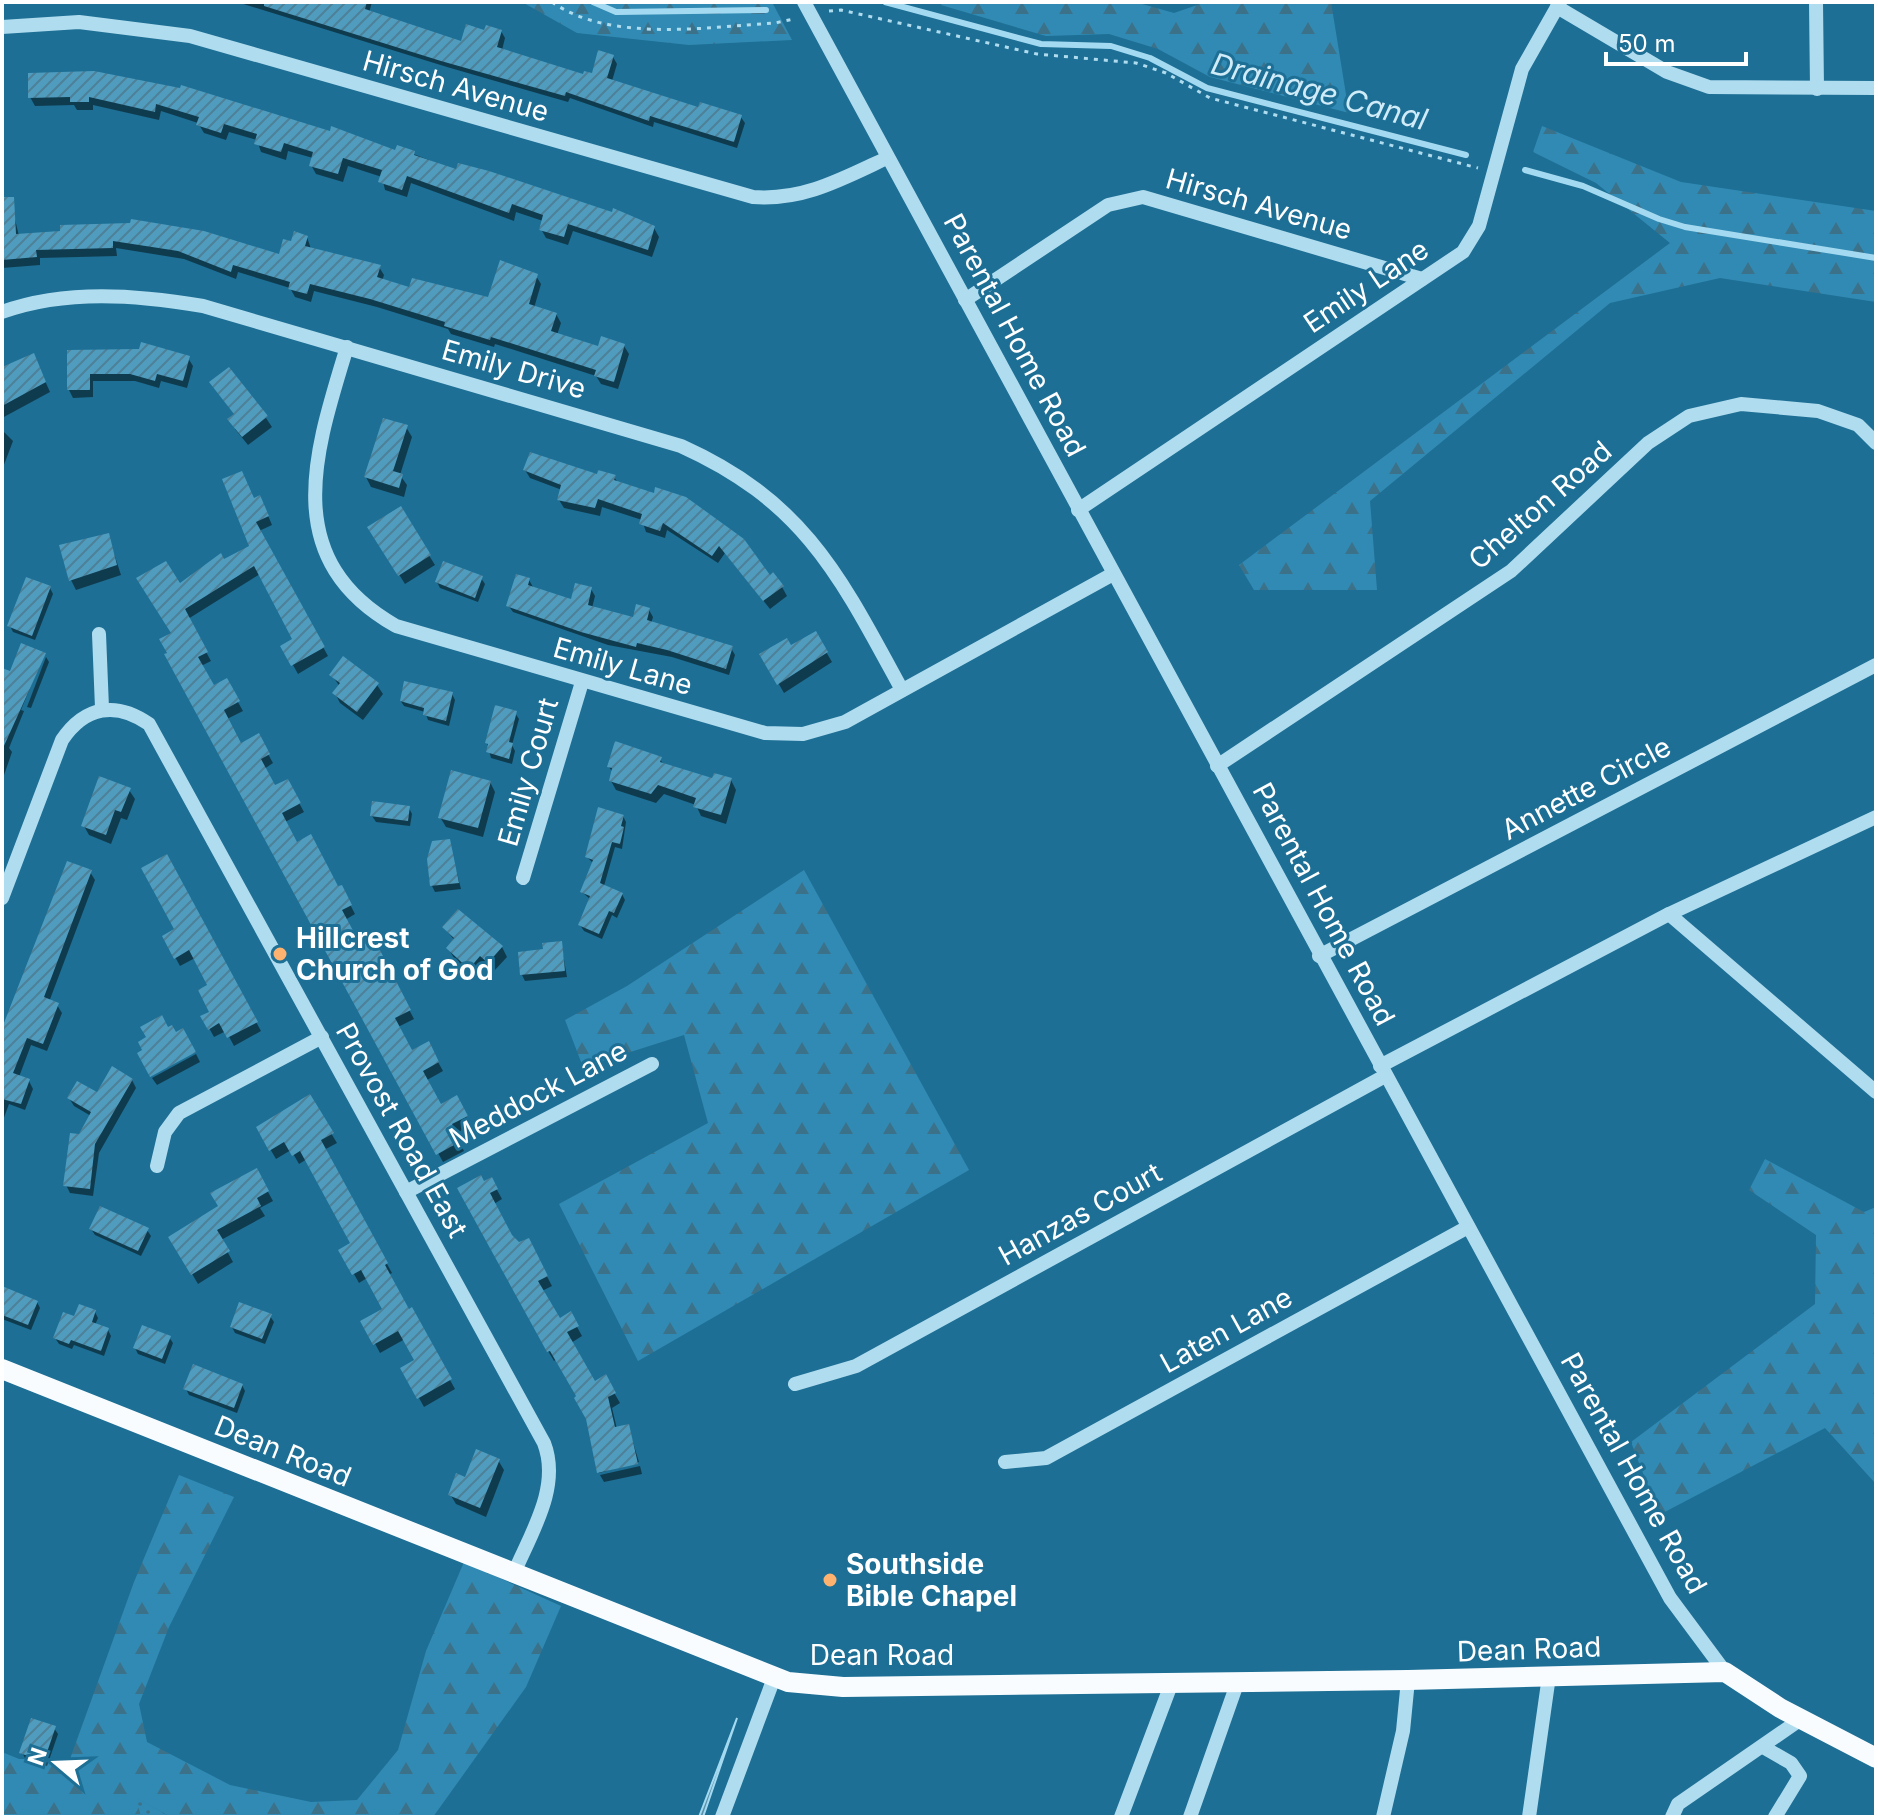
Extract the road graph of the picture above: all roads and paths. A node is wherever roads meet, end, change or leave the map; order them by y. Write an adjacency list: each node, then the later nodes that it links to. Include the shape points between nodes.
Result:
1 (552, 2): 4 (path, via 595,23 633,28 775,23)
2 (1816, 2): 7 (street)
3 (1558, 4): 7 (street, via 1688,81 1729,89); 9 (street, Emily Lane, via 1522,69)
4 (808, 8): 8 (street, Parental Home Road); 9 (path, via 841,10 1037,54 1136,63 1225,103)
5 (2, 27): 8 (street, Hirsch Avenue, via 79,22 190,36 753,197 807,194)
6 (1876, 88): 7 (street)
7 (1817, 89)
8 (887, 158): 11 (street, Parental Home Road)
9 (1493, 172): 10 (street, Emily Lane, via 1472,241)
10 (1422, 279): 11 (street, Hirsch Avenue, via 1143,197 1108,205); 15 (street, Emily Lane)
11 (965, 300): 15 (street, Parental Home Road)
12 (2, 312): 13 (street, Emily Drive, via 79,297 166,300 233,313)
13 (347, 347): 19 (street, Emily Lane, via 313,475 319,527 338,574 372,612 396,626); 20 (street, Emily Drive, via 646,434 741,476 795,520 821,550)
14 (1876, 443): 22 (street, Chelton Road, via 1858,425 1818,411 1741,404 1689,416 1648,443 1511,571)
15 (1078, 510): 16 (street, Parental Home Road)
16 (1113, 574): 20 (street, Emily Lane); 22 (street, Parental Home Road)
17 (99, 634): 21 (street)
18 (1876, 665): 27 (street, Annette Circle)
19 (582, 682): 20 (street, Emily Lane, via 782,735 845,722); 24 (street, Emily Court)
20 (902, 690)
21 (102, 708): 25 (street, via 85,715 62,740); 28 (street, Provost Road East, via 135,714 149,724)
22 (1217, 766): 27 (street, Parental Home Road)
23 (1876, 817): 26 (street, Hanzas Court)
24 (523, 878)
25 (2, 898)
26 (1669, 914): 30 (street, Hanzas Court); 31 (street)
27 (1319, 956): 30 (street, Parental Home Road)
28 (322, 1037): 32 (street, via 179,1113 165,1132); 33 (street, Provost Road East)
29 (652, 1064): 33 (street, Meddock Lane)
30 (1382, 1071): 34 (street, Parental Home Road); 36 (street, Hanzas Court, via 856,1366)
31 (1876, 1092)
32 (157, 1166)
33 (406, 1192): 38 (street, Provost Road East, via 549,1456 548,1489)
34 (1468, 1227): 37 (street, Laten Lane, via 1046,1458); 39 (street, Parental Home Road, via 1670,1598)
35 (2, 1369): 38 (main road, Dean Road)
36 (795, 1384)
37 (1005, 1462)
38 (514, 1573): 41 (main road, Dean Road)
39 (1725, 1672): 40 (main road, Dean Road); 45 (main road, Parental Home Road)
40 (1549, 1676): 42 (main road, Dean Road); 52 (street)
41 (774, 1678): 44 (main road, Dean Road, via 843,1687); 48 (street)
42 (1408, 1680): 43 (main road, Dean Road); 51 (street, via 1403,1731)
43 (1238, 1681): 44 (main road, Dean Road); 50 (street)
44 (1172, 1682): 49 (street)
45 (1801, 1719): 46 (street); 47 (main road, Parental Home Road)
46 (1763, 1747): 53 (street, via 1678,1804); 54 (street, via 1791,1763 1800,1776)
47 (1876, 1758)
48 (722, 1817)
49 (1121, 1817)
50 (1190, 1817)
51 (1383, 1817)
52 (1529, 1817)
53 (1672, 1817)
54 (1775, 1817)

